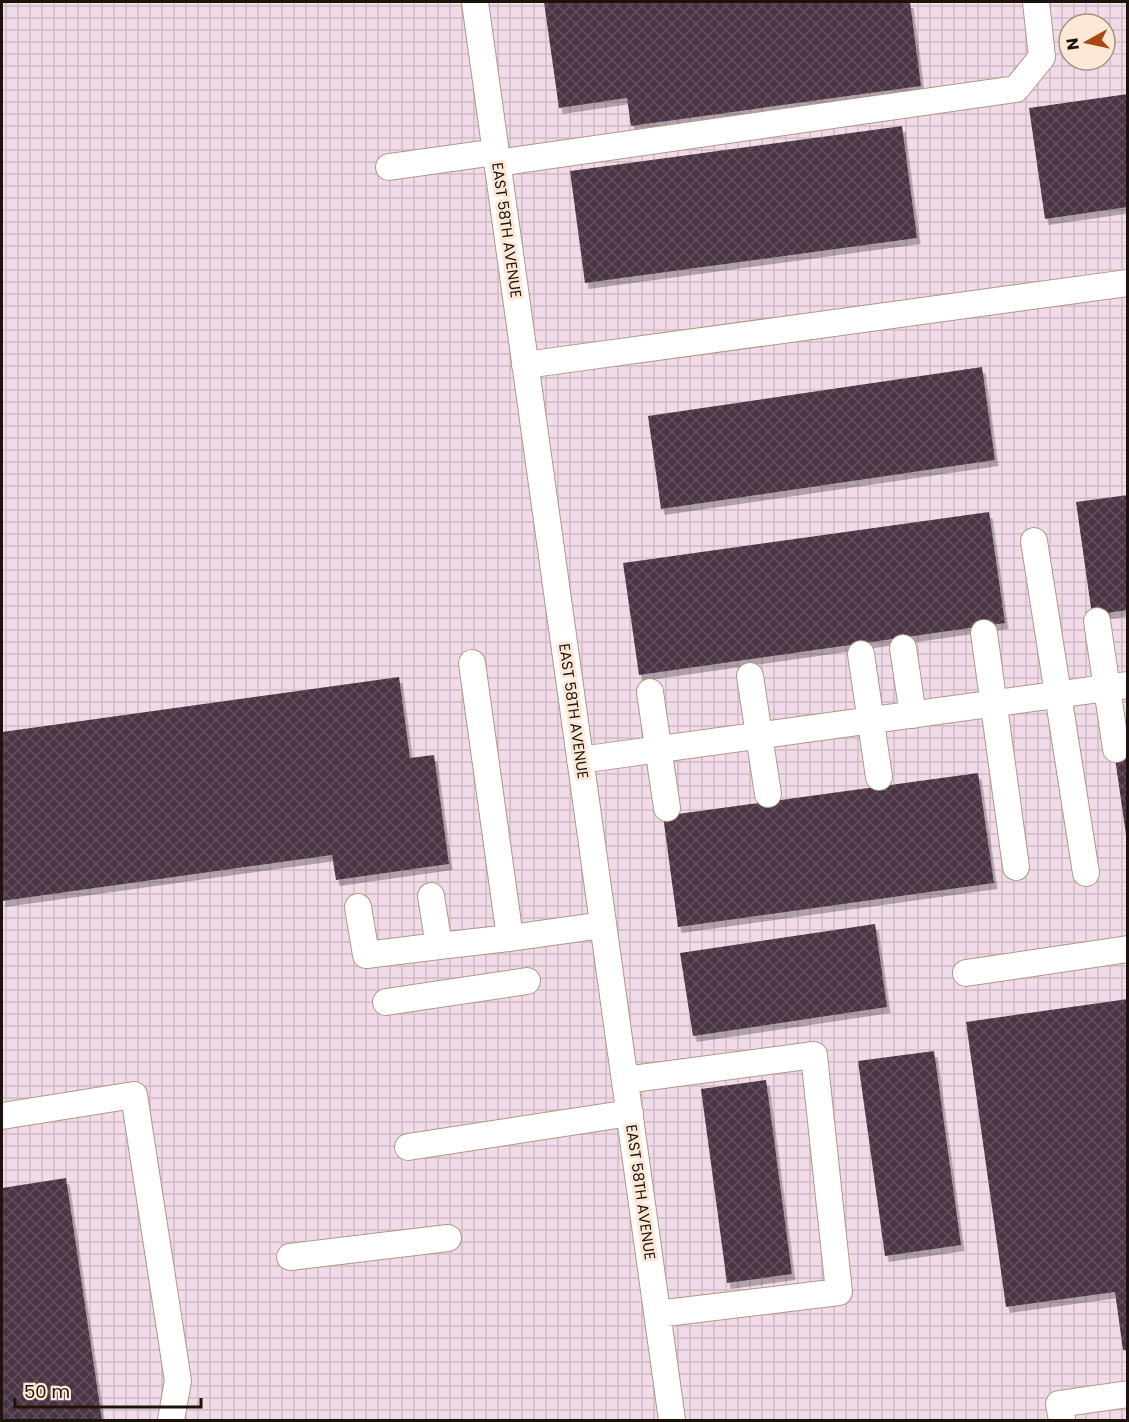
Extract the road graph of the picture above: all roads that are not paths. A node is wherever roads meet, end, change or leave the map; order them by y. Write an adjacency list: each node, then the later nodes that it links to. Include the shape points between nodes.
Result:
1 (475, 2): 3 (street, EAST 58TH AVENUE)
2 (1036, 2): 3 (street, via 1042,57 1016,89)
3 (496, 157): 4 (street); 6 (street, EAST 58TH AVENUE)
4 (388, 167)
5 (1128, 284): 6 (street)
6 (525, 365): 23 (street, EAST 58TH AVENUE)
7 (1034, 541): 16 (street)
8 (1097, 621): 14 (street)
9 (984, 633): 17 (street)
10 (903, 648): 18 (street)
11 (861, 654): 19 (street)
12 (472, 663): 32 (street)
13 (750, 676): 20 (street)
14 (1117, 687): 16 (street); 22 (street)
15 (650, 692): 21 (street)
16 (1057, 695): 17 (street); 28 (street)
17 (994, 704): 18 (street); 27 (street)
18 (913, 715): 19 (street)
19 (871, 720): 20 (street); 24 (street)
20 (759, 736): 21 (street); 25 (street)
21 (659, 749): 23 (street); 26 (street)
22 (1116, 749)
23 (580, 760): 31 (street, EAST 58TH AVENUE)
24 (879, 777)
25 (768, 794)
26 (667, 808)
27 (1016, 867)
28 (1086, 873)
29 (431, 896): 33 (street)
30 (358, 907): 33 (street, via 366,955)
31 (603, 925): 32 (street); 38 (street, EAST 58TH AVENUE)
32 (510, 938): 33 (street)
33 (440, 946)
34 (1128, 950): 35 (street)
35 (966, 973)
36 (527, 981): 37 (street)
37 (386, 1002)
38 (625, 1080): 39 (street, EAST 58TH AVENUE); 44 (street, via 814,1054 839,1292)
39 (630, 1113): 41 (street); 44 (street, EAST 58TH AVENUE)
40 (2, 1116): 46 (street, via 134,1095 178,1381)
41 (408, 1147)
42 (448, 1238): 43 (street)
43 (290, 1257)
44 (657, 1314): 47 (street, EAST 58TH AVENUE)
45 (1128, 1394): 48 (street, via 1059,1404)
46 (171, 1420)
47 (672, 1420)
48 (1062, 1420)

